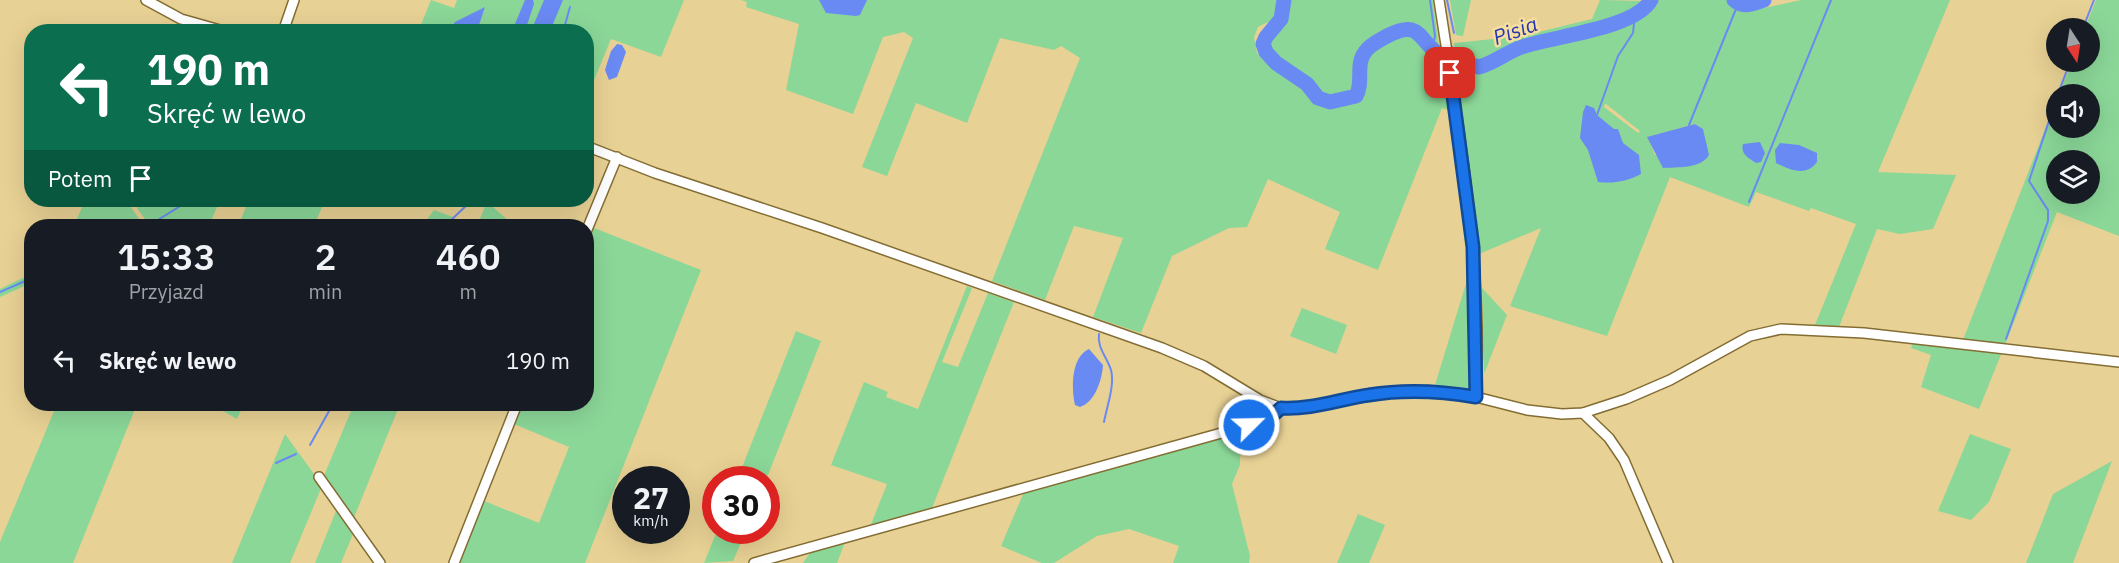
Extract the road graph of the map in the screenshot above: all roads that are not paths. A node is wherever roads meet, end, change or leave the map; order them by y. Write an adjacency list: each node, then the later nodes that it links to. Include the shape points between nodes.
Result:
1 (146, 0): 4 (street)
2 (294, 0): 5 (street)
3 (1439, 0): 11 (street, via 1473,241)
4 (196, 24)
5 (286, 24)
6 (594, 149): 7 (street)
7 (617, 157): 8 (street); 10 (street, via 1172,352 1204,366)
8 (591, 219)
9 (2119, 362): 14 (street, via 1864,333 1781,329 1750,336 1670,380)
10 (1251, 395): 12 (street); 15 (street)
11 (1476, 397): 12 (street, via 1437,391 1395,391); 14 (street, via 1547,413)
12 (1281, 408): 15 (street, via 1270,418)
13 (514, 411): 19 (street)
14 (1583, 413): 17 (street, via 1609,438 1624,460)
15 (1249, 425): 20 (street)
16 (319, 477): 18 (street)
17 (1666, 562)
18 (380, 563)
19 (454, 563)
20 (754, 563)

